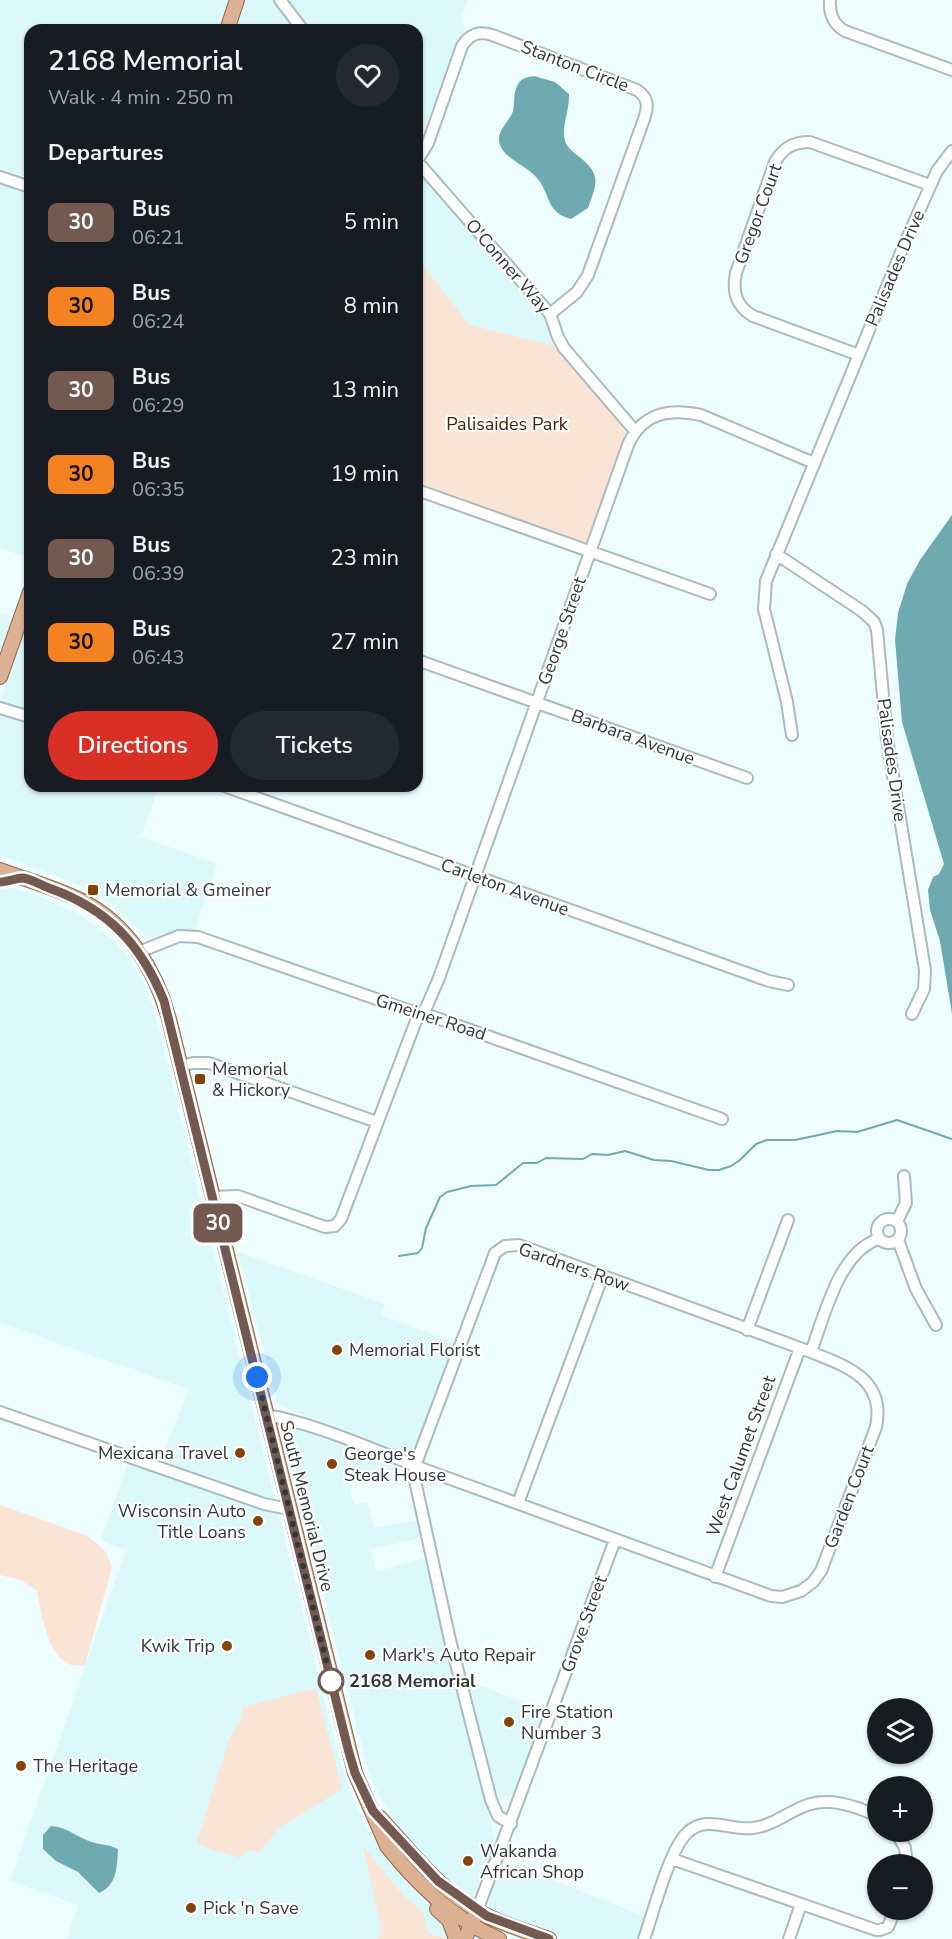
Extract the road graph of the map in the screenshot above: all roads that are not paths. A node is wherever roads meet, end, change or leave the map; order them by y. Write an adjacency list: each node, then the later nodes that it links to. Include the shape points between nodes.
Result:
1 (237, 0): 4 (main road)
2 (280, 0): 5 (street)
3 (830, 0): 6 (street, via 831,17 845,32)
4 (229, 24)
5 (298, 24)
6 (952, 70)
7 (423, 151): 13 (street, Stanton Circle, via 462,46 476,33 492,35 643,94 646,113 588,275 577,292)
8 (952, 151): 12 (street, Palisades Drive)
9 (423, 168): 13 (street, O'Conner Way)
10 (0, 177): 11 (street)
11 (24, 185)
12 (930, 185): 14 (street, Palisades Drive); 14 (street, Gregor Court, via 810,142 789,146 775,162 736,273 734,288 738,301 753,316)
13 (550, 314): 15 (street, O'Conner Way, via 564,348)
14 (859, 355): 16 (street, Palisades Drive)
15 (635, 431): 16 (street, via 660,414 688,412); 18 (street, George Street)
16 (814, 464): 19 (street, Palisades Drive)
17 (423, 492): 18 (street)
18 (590, 552): 20 (street); 24 (street, George Street)
19 (776, 554): 27 (street, Palisades Drive, via 766,581 764,609); 35 (street, Palisades Drive, via 862,611 874,622 880,638 887,739 925,979)
20 (710, 594)
21 (24, 609): 23 (main road)
22 (423, 662): 24 (street, Barbara Avenue)
23 (0, 677)
24 (538, 702): 28 (street, Barbara Avenue); 31 (street, George Street)
25 (0, 708): 26 (street)
26 (24, 715)
27 (792, 735)
28 (747, 778)
29 (241, 792): 31 (street, Carleton Avenue)
30 (0, 870): 32 (main road, South Memorial Drive, via 82,901 111,921)
31 (475, 876): 33 (street, Carleton Avenue); 34 (street, George Street, via 432,996)
32 (139, 952): 34 (street, Gmeiner Road, via 178,936 198,937); 36 (main road, South Memorial Drive, via 164,1001)
33 (788, 985)
34 (421, 1013): 37 (street, Gmeiner Road); 38 (street, George Street)
35 (912, 1014)
36 (180, 1066): 38 (street, via 209,1063); 40 (main road, South Memorial Drive)
37 (722, 1119)
38 (377, 1122): 40 (street, George Street, via 342,1219 335,1226 325,1227 238,1196)
39 (904, 1176): 42 (street, via 906,1203)
40 (212, 1197): 50 (main road, South Memorial Drive)
41 (788, 1220): 47 (street)
42 (897, 1221): 43 (street, via 882,1221 876,1231); 44 (street, via 901,1228)
43 (879, 1239): 44 (street, via 886,1243); 48 (street, West Calumet Street, via 858,1253 838,1280)
44 (898, 1240): 46 (street, via 916,1289)
45 (603, 1275): 47 (street, Gardners Row); 51 (street, Gardners Row, via 519,1245 499,1250 492,1259); 52 (street)
46 (936, 1325)
47 (747, 1330): 48 (street, Gardners Row)
48 (806, 1350): 55 (street, West Calumet Street); 55 (street, Garden Court, via 858,1373 871,1389 878,1411 876,1426 821,1571 801,1591 777,1597)
49 (0, 1412): 53 (street, via 264,1504)
50 (266, 1415): 51 (street, via 300,1423); 53 (main road, South Memorial Drive)
51 (415, 1466): 52 (street); 58 (street, via 424,1526 491,1800 498,1816)
52 (518, 1503): 54 (street)
53 (289, 1509): 56 (main road, South Memorial Drive, via 348,1749)
54 (615, 1539): 55 (street); 58 (street, Grove Street)
55 (715, 1577)
56 (373, 1811): 60 (main road, South Memorial Drive, via 387,1846); 62 (main road, South Memorial Drive, via 438,1881)
57 (867, 1812): 59 (street, via 827,1802 801,1806 777,1821 755,1828 704,1824 687,1832)
58 (511, 1824): 62 (street, Grove Street)
59 (672, 1859): 61 (street); 69 (street)
60 (405, 1868): 64 (main road, South Memorial Drive); 65 (main road, via 420,1894 449,1920)
61 (801, 1904): 63 (street, via 880,1930 888,1927); 70 (street)
62 (477, 1911): 64 (main road); 68 (main road, South Memorial Drive)
63 (891, 1920)
64 (471, 1925): 66 (main road); 67 (main road, South Memorial Drive)
65 (456, 1939)
66 (465, 1939)
67 (499, 1939)
68 (549, 1939)
69 (644, 1939)
70 (789, 1939)

